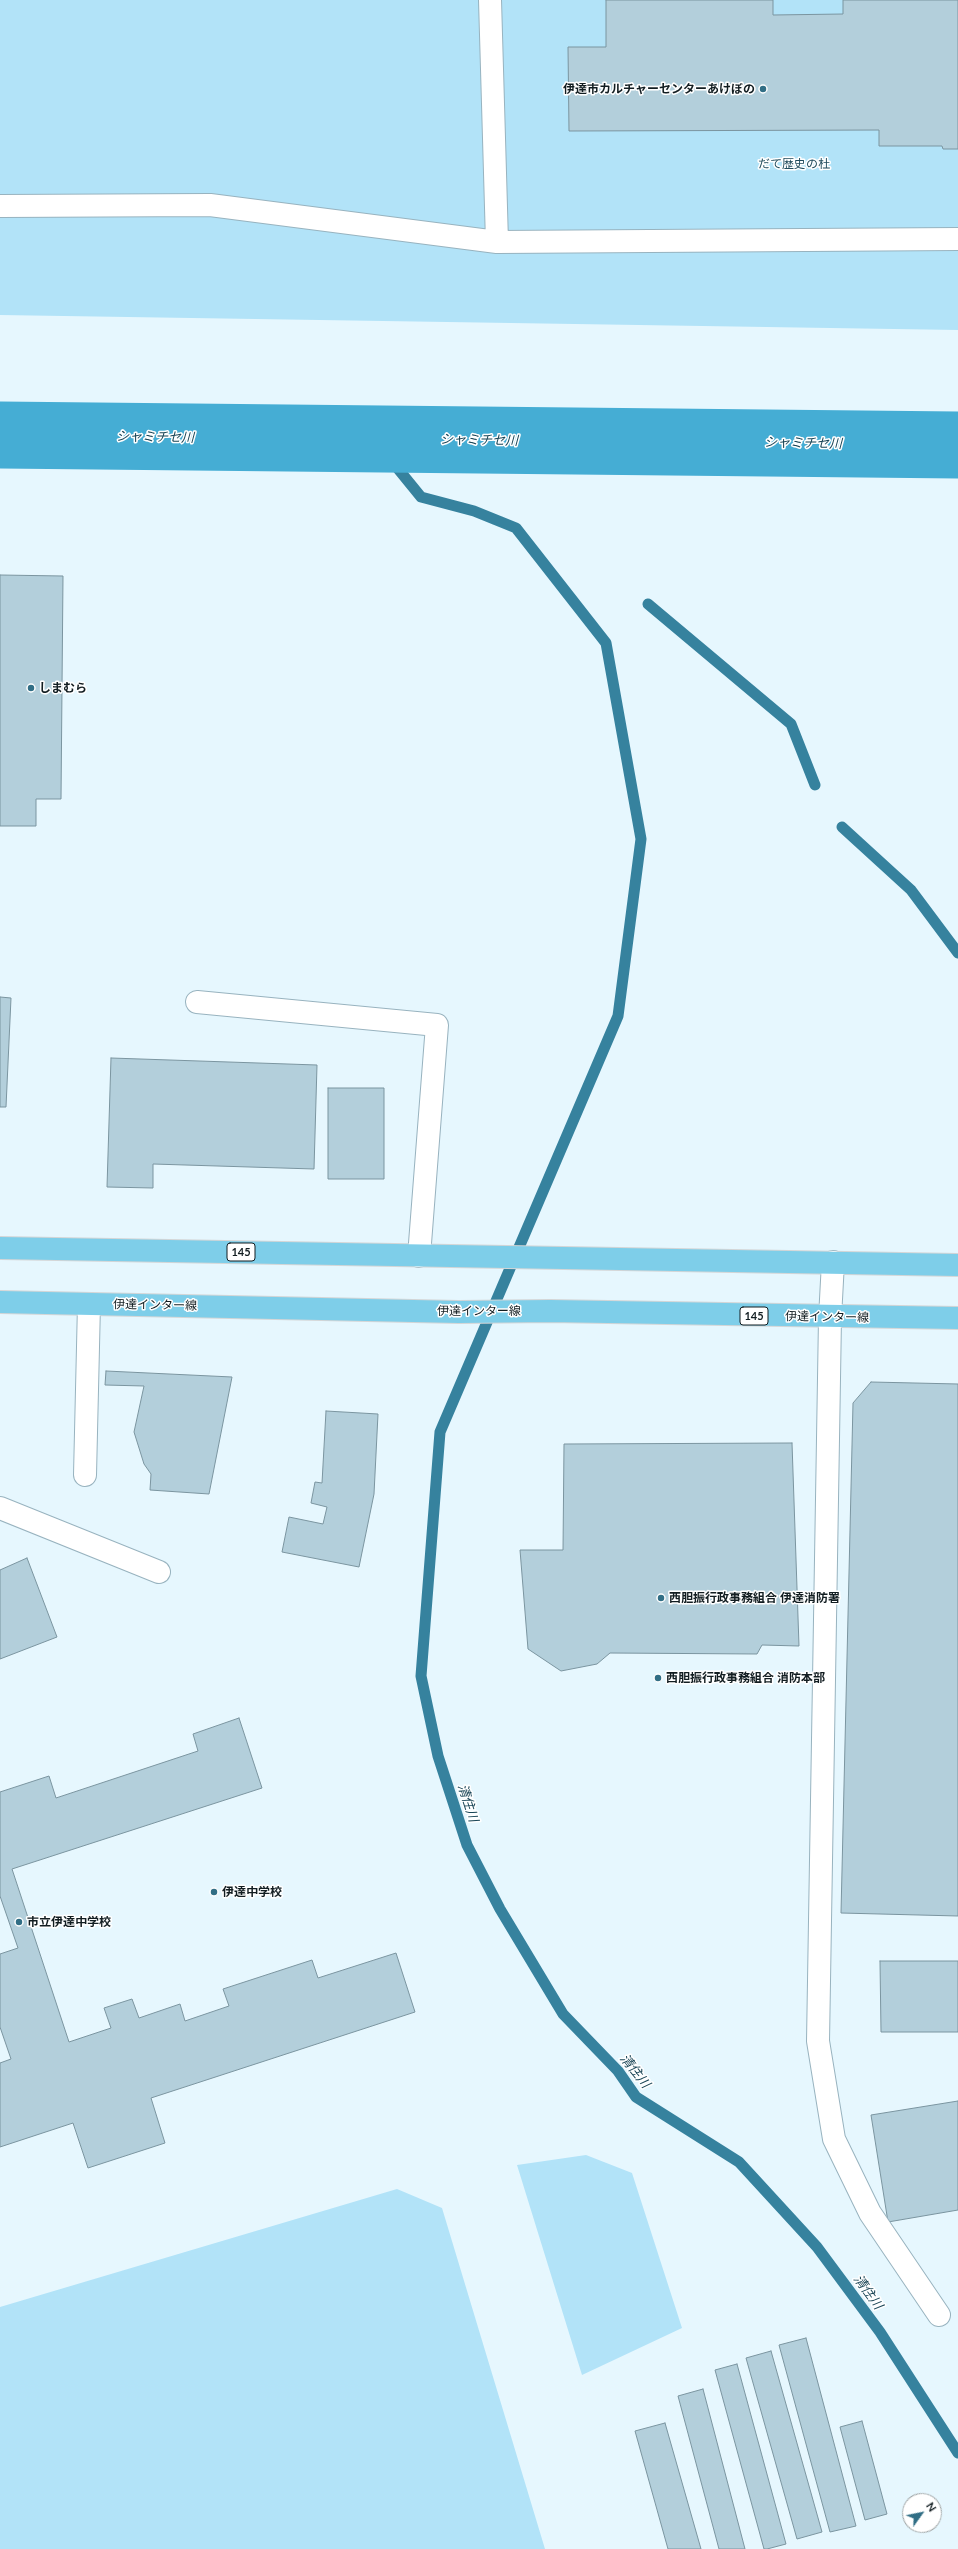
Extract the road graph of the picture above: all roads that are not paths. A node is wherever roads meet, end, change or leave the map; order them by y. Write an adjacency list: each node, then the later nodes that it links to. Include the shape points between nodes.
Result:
1 (490, 0): 4 (street)
2 (0, 206): 4 (street, via 210,205)
3 (958, 239): 4 (street)
4 (497, 242)
5 (196, 1002): 7 (street, via 437,1025)
6 (0, 1248): 7 (main road, 145)
7 (419, 1256): 8 (main road, 145)
8 (834, 1262): 9 (main road, 145); 12 (street)
9 (958, 1265)
10 (0, 1302): 11 (main road, 伊達インター線 / 145)
11 (89, 1304): 12 (main road, 伊達インター線 / 145); 14 (street)
12 (830, 1318): 13 (main road, 伊達インター線 / 145); 17 (street, via 818,2042 834,2139 870,2213)
13 (958, 1318)
14 (85, 1475)
15 (0, 1508): 16 (street)
16 (159, 1572)
17 (939, 2315)

